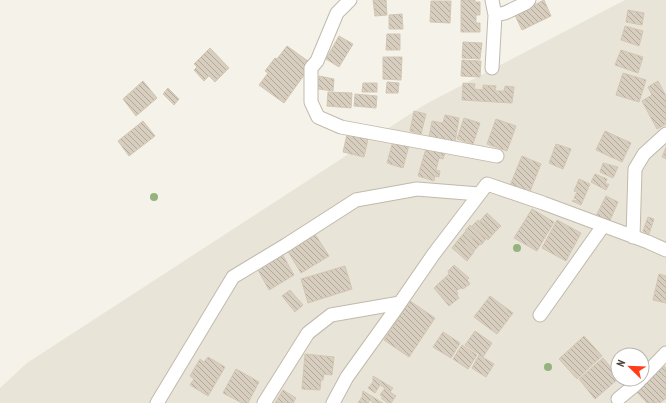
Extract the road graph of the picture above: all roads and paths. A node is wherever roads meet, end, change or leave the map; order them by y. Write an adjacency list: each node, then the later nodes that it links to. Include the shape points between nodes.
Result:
1 (350, 0): 7 (street, via 337,13 317,61 311,68 311,102 318,117 341,127)
2 (492, 0): 4 (street)
3 (529, 0): 4 (street)
4 (494, 16): 5 (street)
5 (492, 68)
6 (666, 134): 10 (street, via 644,154 635,169)
7 (497, 156)
8 (480, 194): 9 (street, via 487,184); 12 (street, via 432,255); 18 (street, via 417,189 356,200 233,277)
9 (603, 226): 10 (street); 13 (street)
10 (633, 237): 11 (street)
11 (666, 250)
12 (400, 302): 19 (street, via 331,315 308,333); 20 (street, via 347,377)
13 (540, 315)
14 (666, 353): 15 (street)
15 (650, 370)
16 (634, 387): 17 (street)
17 (618, 399)
18 (157, 403)
19 (264, 403)
20 (333, 403)

